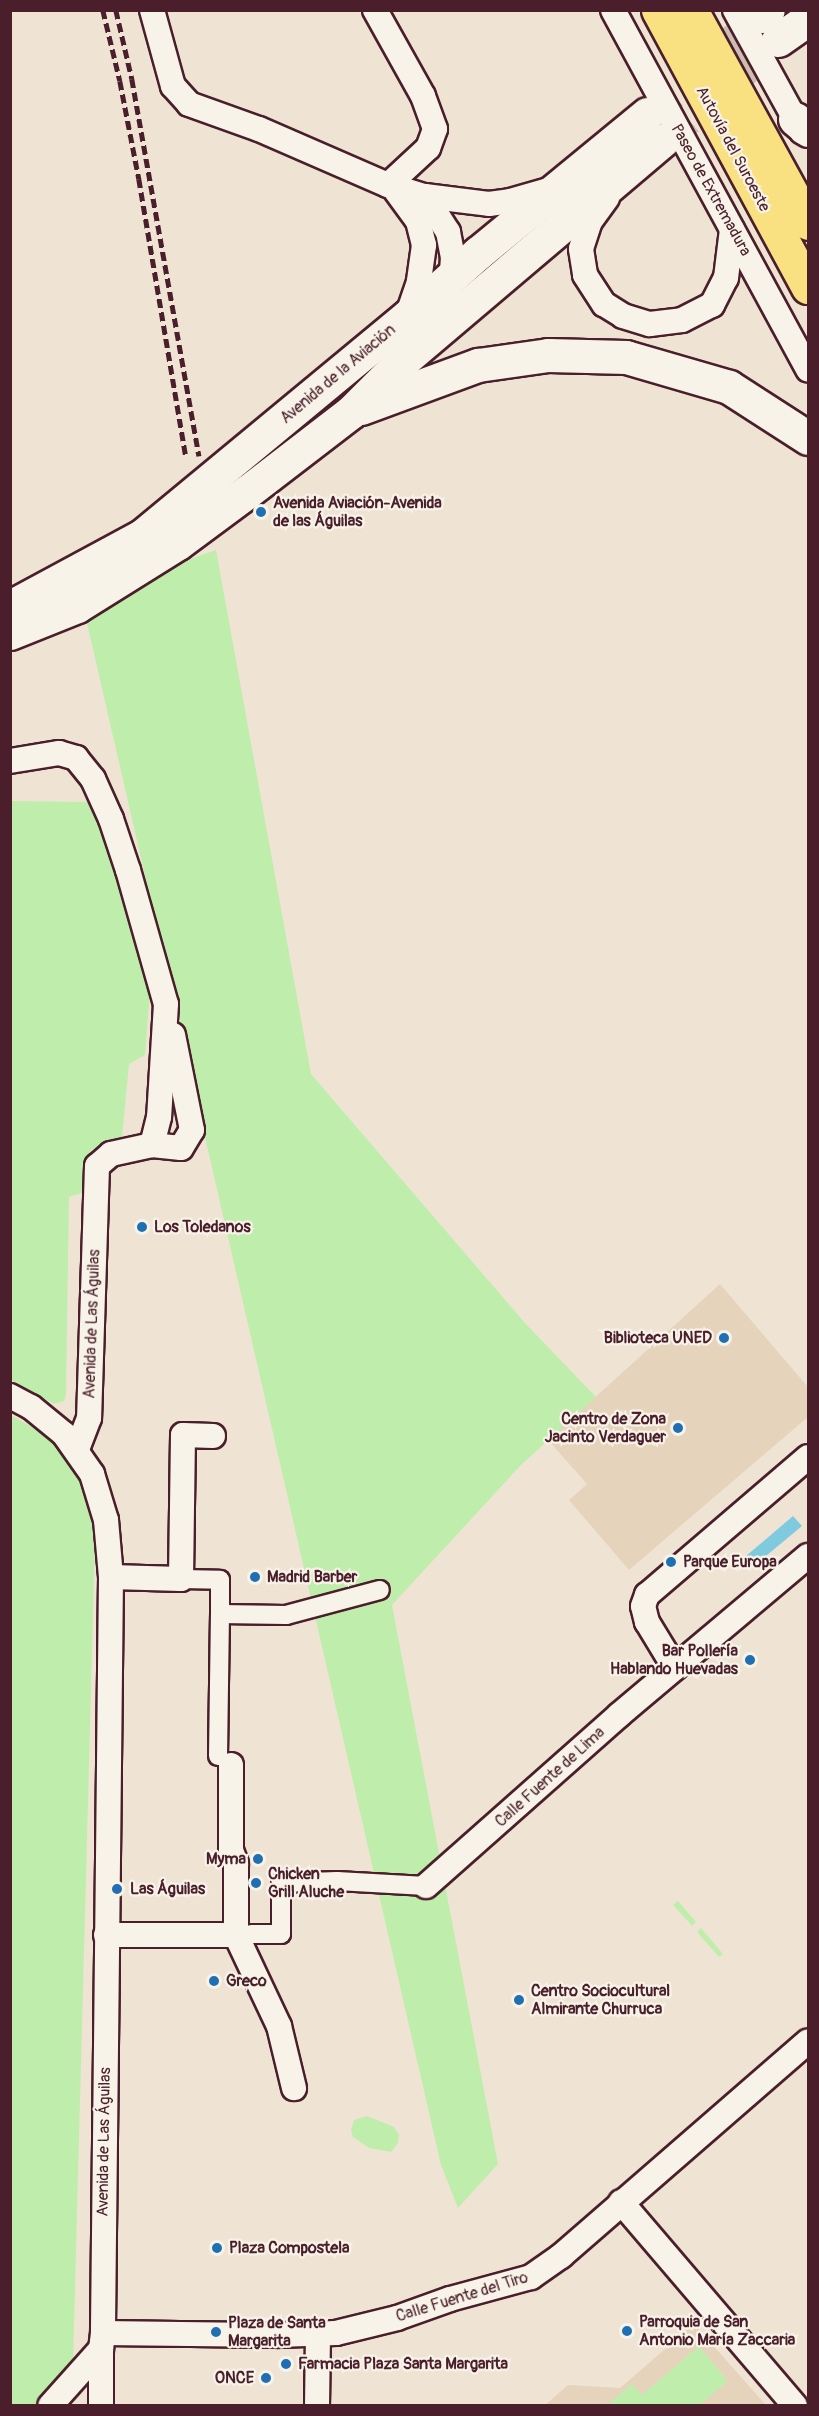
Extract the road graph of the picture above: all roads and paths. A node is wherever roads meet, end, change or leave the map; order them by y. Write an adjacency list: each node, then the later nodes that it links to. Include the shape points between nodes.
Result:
1 (152, 10): 10 (street, via 173,86 189,104 259,129)
2 (375, 10): 10 (street, via 423,96 435,129 428,148)
3 (613, 10): 14 (street, Paseo de Extremadura)
4 (658, 10): 16 (highway, Autovía del Suroeste)
5 (691, 10): 13 (highway, Autovía del Suroeste)
6 (760, 19): 7 (main road); 8 (street)
7 (808, 19)
8 (804, 132)
9 (625, 175): 11 (main road, Avenida de la Aviación, via 655,127); 14 (street, Avenida de la Aviación, via 590,221 581,249 585,274 591,284 604,304 623,316 650,324 682,320 712,305 726,278); 18 (main road, Avenida de la Aviación)
10 (390, 186): 12 (street); 17 (street, via 418,221 424,245 419,282)
11 (558, 187): 12 (street, via 489,204); 15 (main road, Avenida de la Aviación)
12 (425, 196): 15 (street, via 448,232)
13 (808, 223)
14 (732, 229): 19 (street, Paseo de Extremadura)
15 (453, 275): 17 (main road, Avenida de la Aviación); 18 (street, via 448,303)
16 (808, 287)
17 (408, 316): 22 (main road, Avenida de la Aviación, via 142,536)
18 (436, 333): 20 (main road, Avenida de la Aviación, via 399,363)
19 (808, 369)
20 (351, 412): 21 (main road, via 478,365 548,355 626,357 729,387); 23 (main road, Avenida de la Aviación, via 178,543 77,606)
21 (808, 438)
22 (10, 607)
23 (10, 633)
24 (10, 761): 25 (street, via 59,753 76,758 93,779 128,870)
25 (166, 1004): 26 (street, via 159,1117); 26 (street, Avenida de Las Águilas, via 192,1130 181,1148)
26 (152, 1145): 29 (street, Avenida de Las Águilas, via 111,1154 97,1166 89,1418)
27 (10, 1396): 29 (street, Avenida de Las Águilas, via 49,1420)
28 (213, 1436): 33 (street, via 183,1435)
29 (77, 1450): 32 (street, Avenida de Las Águilas, via 92,1474 106,1520)
30 (808, 1457): 36 (street, via 646,1595 646,1622)
31 (808, 1556): 36 (street, Calle Fuente de Lima)
32 (111, 1577): 33 (street); 39 (street, Avenida de Las Águilas)
33 (181, 1579): 35 (street, via 220,1580)
34 (381, 1590): 35 (street, via 286,1616)
35 (220, 1614): 37 (street)
36 (675, 1668): 38 (street, Calle Fuente de Lima)
37 (224, 1761): 40 (street, via 231,1850)
38 (426, 1886): 40 (street, via 337,1881 281,1883 281,1934)
39 (106, 1935): 40 (street); 45 (street, Avenida de Las Águilas)
40 (244, 1935): 42 (street, via 279,2026)
41 (808, 2041): 43 (street, Calle Fuente del Tiro)
42 (294, 2088)
43 (621, 2202): 44 (street, Calle Fuente del Tiro, via 561,2256 531,2277 397,2318); 49 (street)
44 (318, 2335): 45 (street, Calle Fuente del Tiro); 48 (street)
45 (102, 2341): 46 (street); 47 (street, Avenida de Las Águilas)
46 (50, 2406)
47 (101, 2406)
48 (318, 2406)
49 (795, 2406)

